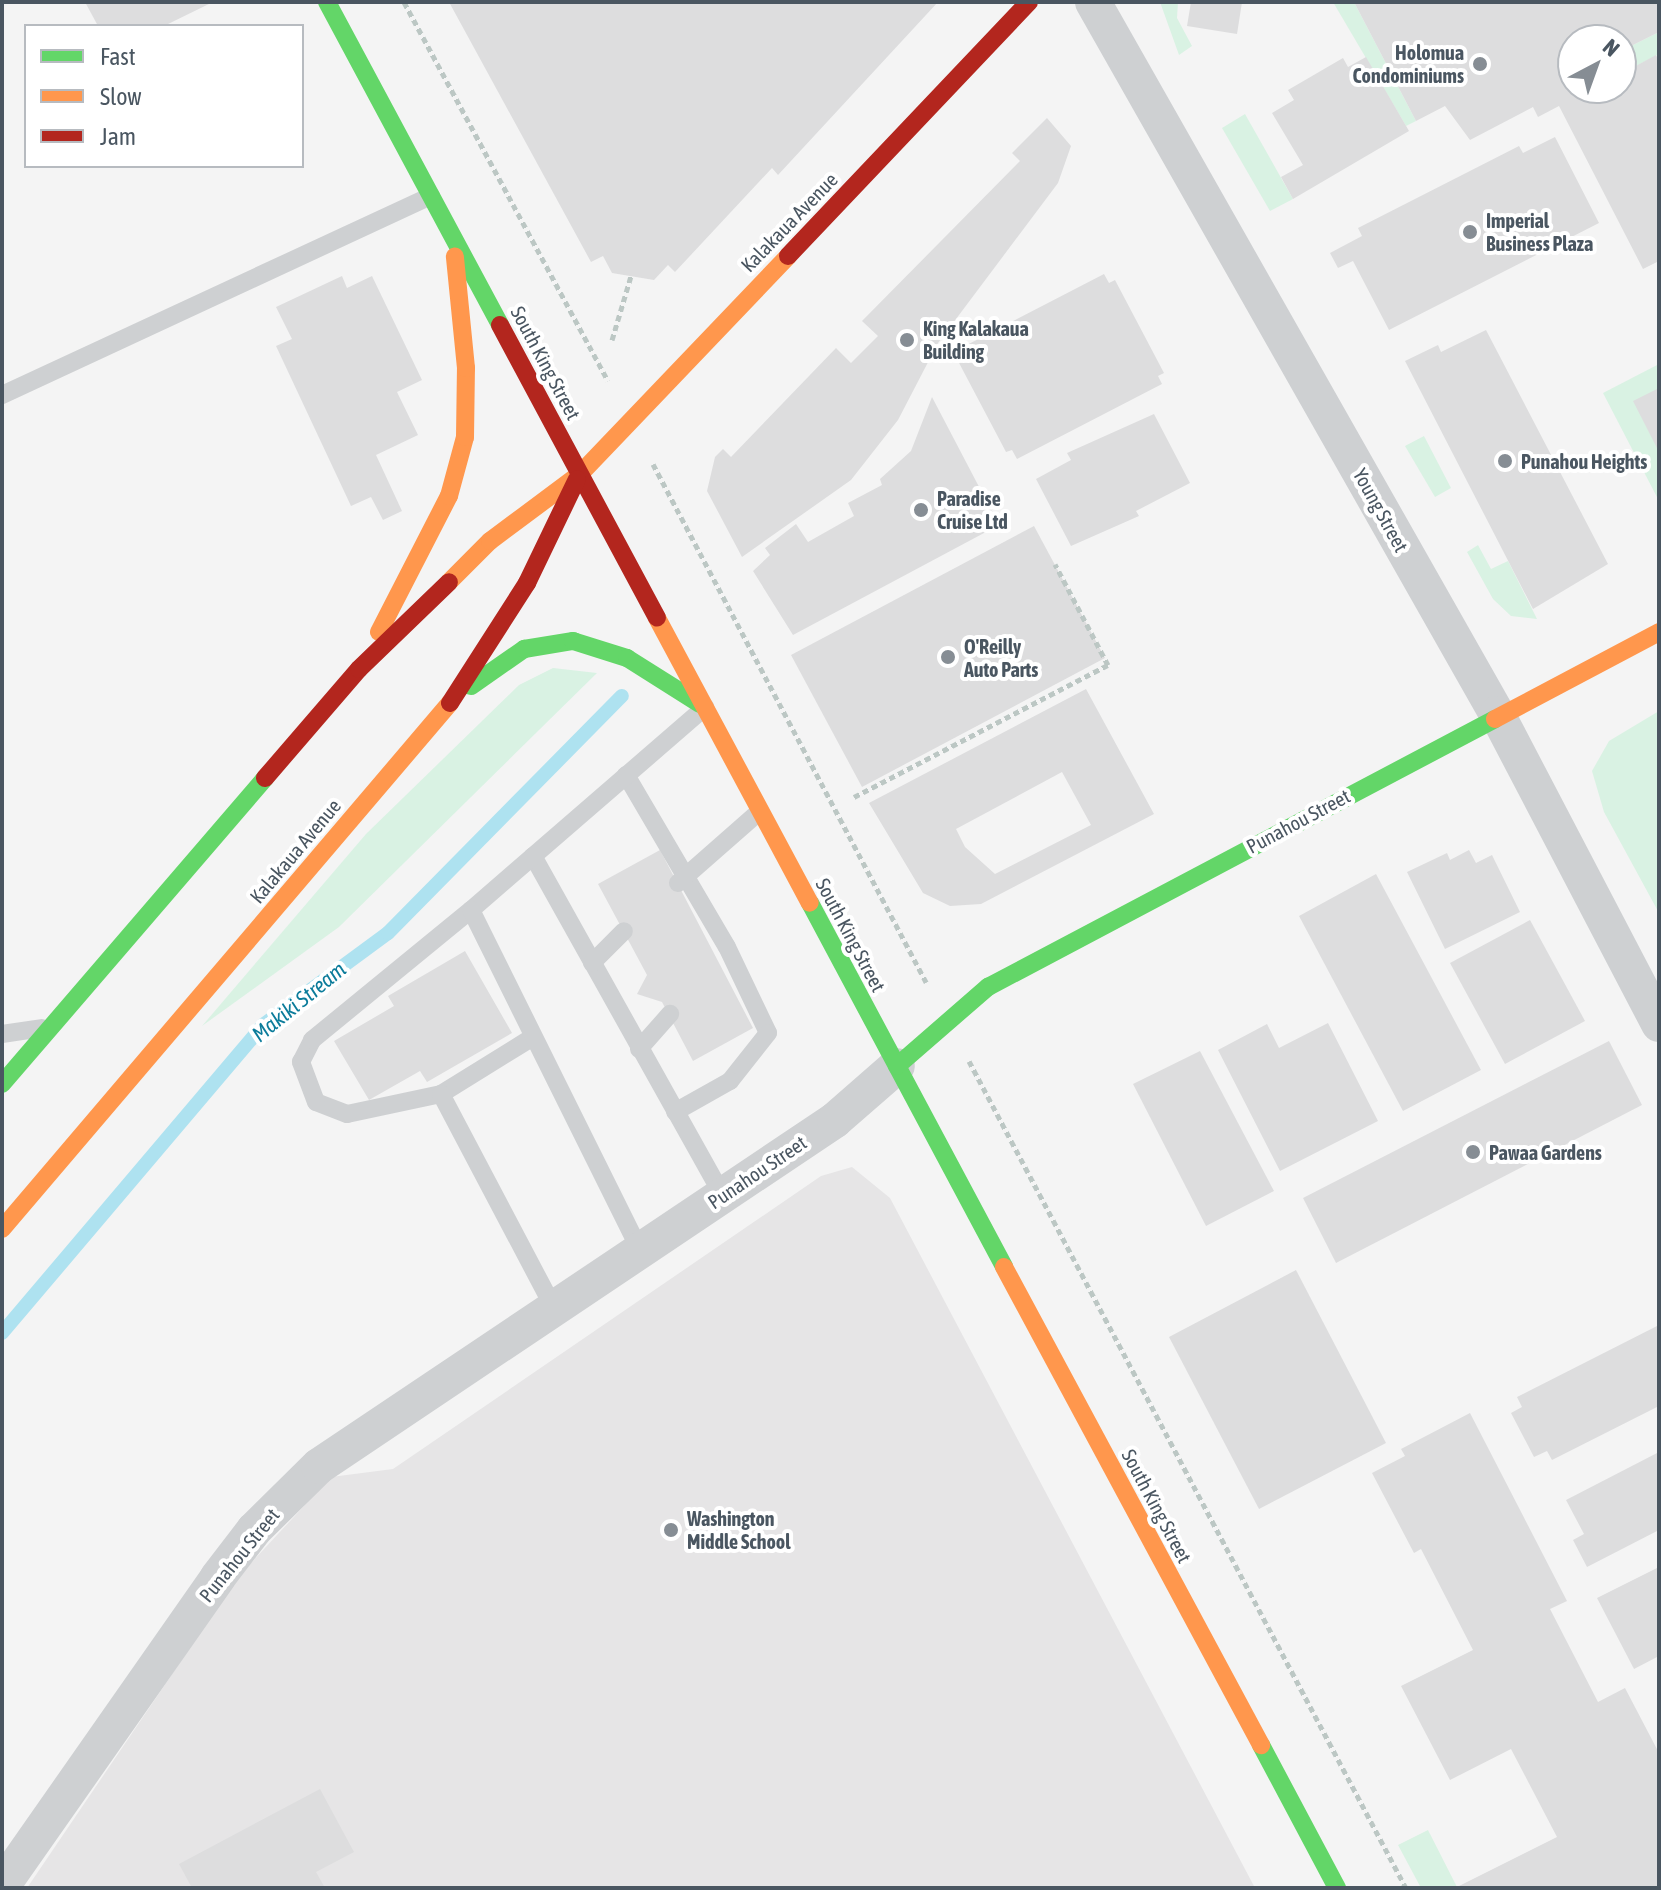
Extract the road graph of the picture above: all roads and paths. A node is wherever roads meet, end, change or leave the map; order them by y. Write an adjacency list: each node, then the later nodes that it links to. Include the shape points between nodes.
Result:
1 (327, 2): 5 (main road, South King Street)
2 (404, 2): 9 (path)
3 (1029, 2): 11 (main road, Kalakaua Avenue)
4 (1093, 2): 18 (street, Young Street)
5 (431, 196): 6 (main road, South King Street); 10 (lane)
6 (452, 233): 11 (main road, South King Street); 15 (main road, via 466,368 465,437 433,533)
7 (631, 276): 8 (path)
8 (612, 340)
9 (594, 355)
10 (2, 395)
11 (580, 474): 15 (main road, Kalakaua Avenue, via 490,541); 16 (main road, South King Street); 17 (main road, Kalakaua Avenue, via 527,583)
12 (675, 507): 26 (path)
13 (1055, 564): 20 (path, via 1108,665)
14 (1659, 632): 18 (main road, Punahou Street)
15 (359, 669): 30 (main road, Kalakaua Avenue)
16 (705, 707): 17 (main road, via 610,649 559,641 502,661); 19 (lane); 21 (main road, South King Street)
17 (443, 713): 40 (main road, Kalakaua Avenue)
18 (1497, 714): 29 (street, Young Street); 34 (main road, Punahou Street, via 988,987)
19 (626, 775): 22 (lane); 23 (lane)
20 (854, 797)
21 (760, 811): 23 (lane); 34 (main road, South King Street)
22 (533, 856): 24 (lane); 27 (lane)
23 (682, 880): 38 (lane, via 768,1033 730,1081)
24 (471, 910): 32 (lane); 36 (lane, via 312,1040 301,1062 316,1102 347,1114)
25 (624, 931): 27 (lane)
26 (914, 958)
27 (592, 963): 33 (lane)
28 (670, 1014): 33 (lane)
29 (1659, 1024)
30 (49, 1026): 31 (lane); 35 (main road, Kalakaua Avenue)
31 (2, 1034)
32 (533, 1037): 36 (lane); 41 (lane)
33 (639, 1049): 38 (lane)
34 (897, 1066): 39 (street, Punahou Street, via 835,1120); 44 (main road, South King Street)
35 (2, 1084)
36 (441, 1094): 42 (lane)
37 (988, 1098): 45 (path)
38 (675, 1112): 39 (lane)
39 (722, 1194): 41 (street, Punahou Street)
40 (2, 1229)
41 (640, 1250): 42 (street, Punahou Street)
42 (554, 1308): 43 (street, Punahou Street, via 319,1466 254,1530)
43 (2, 1886)
44 (1337, 1888)
45 (1406, 1888)

